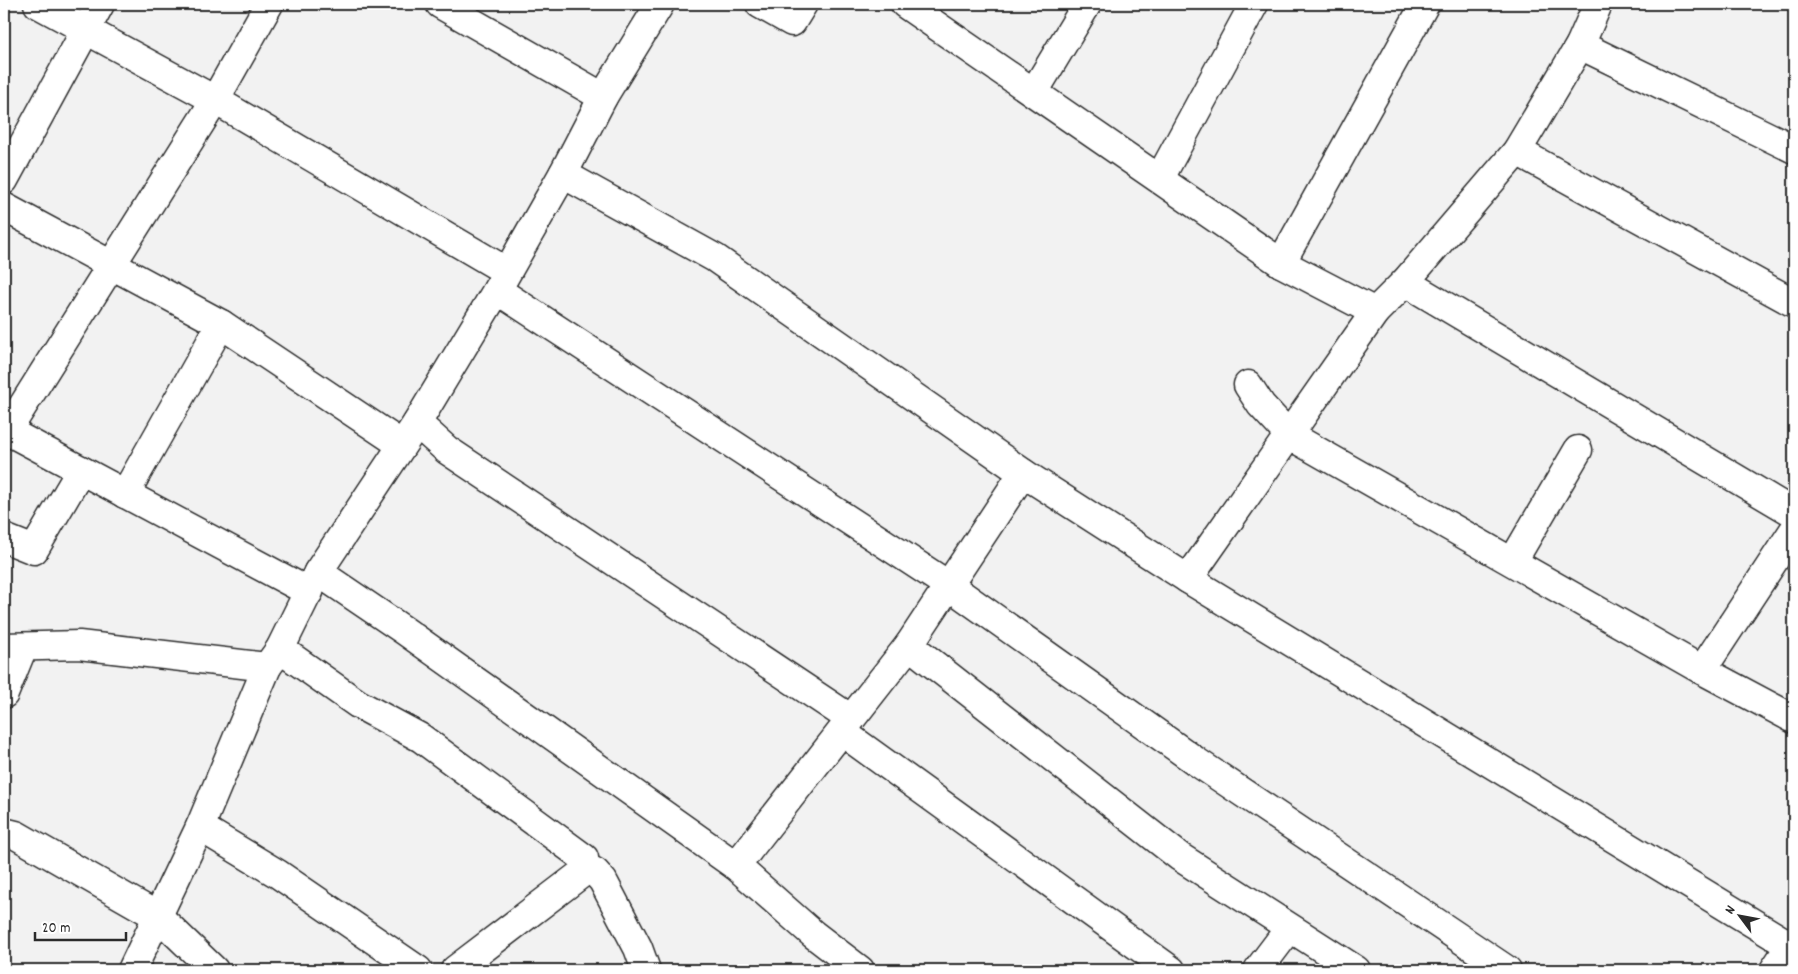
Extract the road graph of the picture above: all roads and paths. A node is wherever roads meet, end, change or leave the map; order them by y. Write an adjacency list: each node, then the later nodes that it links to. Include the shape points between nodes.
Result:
1 (38, 4): 13 (street)
2 (100, 4): 13 (street)
3 (269, 4): 17 (street)
4 (440, 4): 16 (street)
5 (660, 4): 16 (street)
6 (760, 4): 7 (street, via 792,22)
7 (803, 4)
8 (905, 4): 15 (street)
9 (1087, 4): 15 (street)
10 (1254, 4): 21 (street)
11 (1425, 4): 24 (street)
12 (1598, 4): 14 (street)
13 (86, 30): 17 (street); 22 (street)
14 (1580, 45): 18 (street); 19 (street)
15 (1034, 92): 21 (street)
16 (603, 97): 20 (street)
17 (215, 100): 25 (street); 26 (street)
18 (1794, 149)
19 (1517, 152): 27 (street); 28 (street)
20 (563, 174): 26 (street); 37 (street, via 715,258)
21 (1160, 178): 24 (street)
22 (4, 180)
23 (4, 208): 25 (street)
24 (1281, 263): 29 (street)
25 (112, 265): 30 (street); 32 (street)
26 (501, 280): 33 (street); 45 (street)
27 (1405, 282): 29 (street); 39 (street)
28 (1794, 303)
29 (1375, 312): 34 (street)
30 (221, 324): 33 (street); 38 (street)
31 (1248, 385): 34 (street, via 1261,405)
32 (6, 430): 36 (street)
33 (409, 434): 44 (street); 52 (street, via 447,450)
34 (1289, 435): 42 (street); 43 (street)
35 (1578, 450): 42 (street)
36 (81, 470): 38 (street); 41 (street, via 34,550)
37 (1023, 473): 43 (street); 45 (street)
38 (125, 494): 44 (street)
39 (1794, 513)
40 (1794, 530): 49 (street)
41 (4, 538)
42 (1513, 562): 49 (street)
43 (1188, 579): 59 (street)
44 (313, 582): 48 (street); 55 (street, via 406,631)
45 (948, 585): 46 (street); 69 (street, via 1197,762)
46 (909, 645): 52 (street); 58 (street, via 1180,856)
47 (13, 647): 48 (street, via 79,645); 50 (street)
48 (274, 658): 53 (street); 56 (street, via 421,738 584,858)
49 (1702, 670): 51 (street)
50 (4, 694)
51 (1794, 720)
52 (846, 725): 55 (street); 66 (street)
53 (200, 827): 57 (street); 62 (street, via 278,874)
54 (4, 832): 57 (street, via 16,835)
55 (736, 866): 65 (street, via 813,934)
56 (585, 867): 63 (street, via 581,874); 64 (street, via 603,881)
57 (159, 917): 60 (street); 61 (street)
58 (1289, 929): 67 (street); 68 (street)
59 (1793, 945): 70 (street)
60 (132, 970)
61 (214, 970)
62 (418, 970)
63 (455, 970)
64 (646, 970)
65 (860, 970)
66 (1172, 970)
67 (1258, 970)
68 (1356, 970)
69 (1507, 970)
70 (1774, 970)

